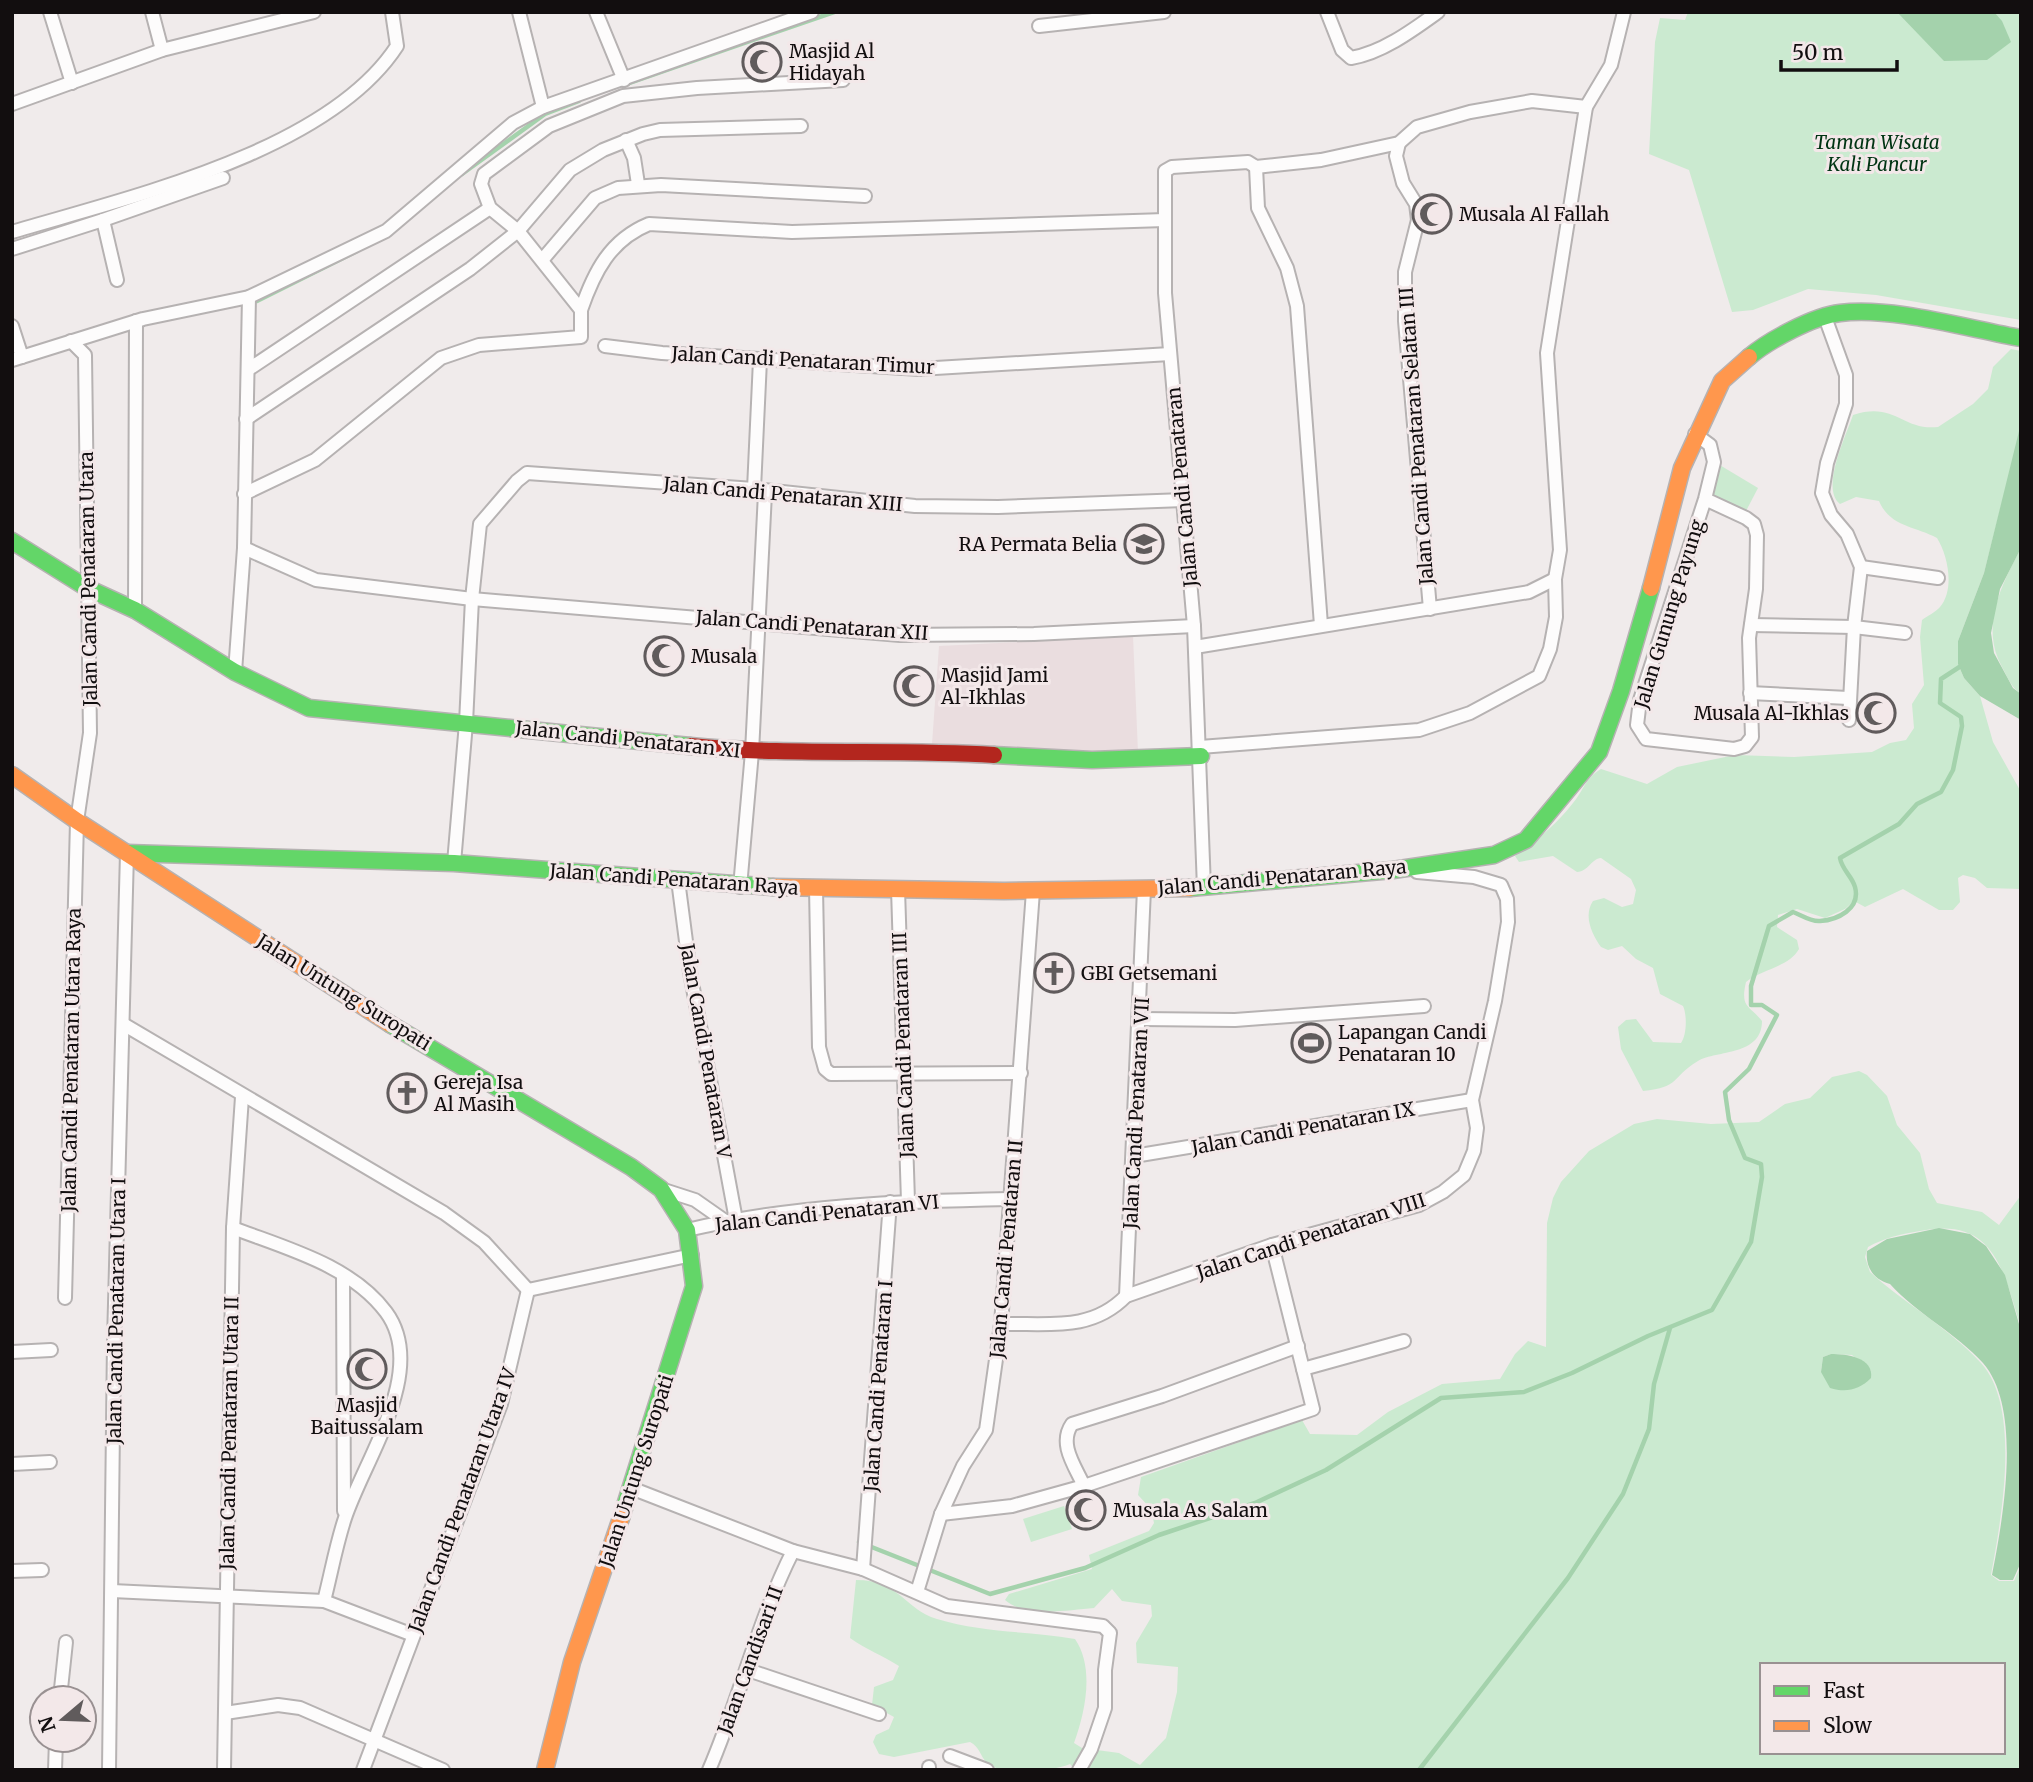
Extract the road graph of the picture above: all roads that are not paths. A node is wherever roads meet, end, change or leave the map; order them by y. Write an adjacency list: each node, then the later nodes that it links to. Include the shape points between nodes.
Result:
1 (50, 12): 18 (street)
2 (152, 12): 15 (street)
3 (314, 12): 13 (street)
4 (391, 12): 33 (street, via 397,46 384,66 355,95 288,138 149,191)
5 (519, 12): 20 (street)
6 (596, 12): 16 (street)
7 (812, 12): 16 (street)
8 (1164, 12): 12 (street)
9 (1327, 12): 10 (street, via 1342,50 1351,58 1411,31)
10 (1438, 12)
11 (1624, 12): 21 (street, via 1611,65)
12 (1132, 14): 14 (street)
13 (260, 18): 15 (street)
14 (1039, 26)
15 (162, 50): 18 (street)
16 (624, 80): 20 (street)
17 (843, 80): 29 (street, via 623,96 549,126 484,174 481,184)
18 (72, 83): 19 (street)
19 (12, 104)
20 (543, 107): 37 (street, via 513,123 386,231)
21 (1586, 107): 24 (street, via 1532,101 1470,112 1418,127); 59 (street, via 1547,353 1560,550)
22 (801, 126): 23 (street, via 660,130)
23 (626, 140): 27 (street); 32 (street, via 570,170)
24 (1399, 143): 25 (street, via 1321,160); 62 (street, Jalan Candi Penataran Selatan III, via 1396,156 1403,183 1416,204 1419,220 1405,272 1405,321)
25 (1252, 164): 31 (street, Jalan Candi Penataran, via 1165,171); 65 (street, via 1258,208 1287,268 1297,306)
26 (223, 178): 30 (street)
27 (638, 184): 28 (street); 35 (street, via 595,198)
28 (865, 196)
29 (489, 208): 32 (street); 48 (street)
30 (103, 220): 34 (street); 36 (street)
31 (1165, 220): 38 (street, via 792,232 649,224 631,232 607,254); 45 (street, Jalan Candi Penataran)
32 (519, 231): 35 (street); 49 (street, via 445,287 309,373)
33 (12, 232)
34 (12, 248)
35 (543, 259): 38 (street)
36 (117, 280)
37 (249, 297): 40 (street); 48 (street)
38 (581, 310): 52 (street, via 581,337 479,345 441,358 315,460)
39 (1825, 317): 42 (main road, Jalan Candi Penataran Raya, via 1887,314); 50 (main road, Jalan Candi Penataran Raya, via 1769,340 1743,361 1722,381); 57 (street, via 1846,375 1846,404 1822,493)
40 (136, 321): 43 (street); 63 (street)
41 (12, 326): 46 (street)
42 (2019, 338)
43 (71, 341): 46 (street); 60 (street, Jalan Candi Penataran Utara, via 85,355)
44 (605, 346): 47 (street, Jalan Candi Penataran Timur)
45 (1170, 354): 47 (street, Jalan Candi Penataran Timur, via 919,369); 54 (street, Jalan Candi Penataran)
46 (17, 358)
47 (760, 360): 51 (street)
48 (249, 369): 49 (street)
49 (246, 419): 52 (street)
50 (1695, 435): 53 (street, Jalan Gunung Payung, via 1714,453); 82 (main road, Jalan Candi Penataran Raya, via 1599,752 1526,840 1494,855)
51 (760, 491): 54 (street, Jalan Candi Penataran XIII, via 915,506); 61 (street, Jalan Candi Penataran XIII, via 527,473 480,524); 64 (street)
52 (244, 494): 56 (street)
53 (1705, 499): 66 (street, Jalan Gunung Payung, via 1754,524 1756,589); 72 (street, Jalan Gunung Payung, via 1640,700 1639,734 1646,740 1734,749 1745,746 1752,737)
54 (1184, 500): 67 (street, Jalan Candi Penataran)
55 (12, 541): 60 (main road, Jalan Candi Penataran XI)
56 (244, 548): 61 (street, Jalan Candi Penataran XII, via 316,580); 71 (street)
57 (1861, 567): 58 (street); 68 (street)
58 (1938, 578)
59 (1555, 579): 62 (street, via 1529,592); 76 (street, via 1556,617 1539,676 1470,713 1419,730)
60 (87, 588): 63 (main road, Jalan Candi Penataran XI); 79 (street, Jalan Candi Penataran Utara, via 90,733)
61 (472, 599): 64 (street, Jalan Candi Penataran XII); 75 (street)
62 (1430, 609): 65 (street)
63 (135, 610): 71 (main road, Jalan Candi Penataran XI)
64 (759, 621): 67 (street, Jalan Candi Penataran XII, via 900,635); 77 (street)
65 (1321, 625): 70 (street)
66 (1751, 625): 68 (street); 72 (street, Jalan Gunung Payung)
67 (1194, 626): 70 (street, Jalan Candi Penataran)
68 (1854, 627): 69 (street); 73 (street)
69 (1905, 633)
70 (1195, 647): 76 (street, Jalan Candi Penataran)
71 (234, 672): 75 (main road, Jalan Candi Penataran XI, via 309,708)
72 (1750, 692): 73 (street)
73 (1849, 698): 74 (street)
74 (1849, 720)
75 (466, 723): 77 (main road, Jalan Candi Penataran XI); 81 (street)
76 (1200, 751): 77 (main road, Jalan Candi Penataran XI, via 1092,760 925,751); 86 (street, Jalan Candi Penataran)
77 (752, 752): 84 (street)
78 (12, 775): 79 (main road, Jalan Untung Suropati)
79 (77, 821): 80 (main road, Jalan Untung Suropati); 110 (street, Jalan Candi Penataran Utara Raya)
80 (127, 853): 81 (main road, Jalan Candi Penataran Raya); 92 (street, Jalan Candi Penataran Utara I); 98 (main road, Jalan Untung Suropati, via 367,1010)
81 (454, 863): 83 (main road, Jalan Candi Penataran Raya)
82 (1393, 870): 86 (main road, Jalan Candi Penataran Raya); 96 (street, Jalan Candi Penataran VIII, via 1487,879 1501,885 1507,899 1508,922 1495,1001)
83 (678, 880): 84 (main road, Jalan Candi Penataran Raya); 102 (street, Jalan Candi Penataran V)
84 (740, 887): 85 (main road, Jalan Candi Penataran Raya)
85 (816, 888): 87 (main road, Jalan Candi Penataran Raya); 93 (street, via 819,1047 825,1069 831,1074)
86 (1203, 888): 88 (main road, Jalan Candi Penataran Raya)
87 (898, 889): 89 (main road, Jalan Candi Penataran Raya); 93 (street, Jalan Candi Penataran III)
88 (1144, 889): 89 (main road, Jalan Candi Penataran Raya); 91 (street, Jalan Candi Penataran VII)
89 (1033, 891): 94 (street, Jalan Candi Penataran II)
90 (1424, 1006): 91 (street, via 1235,1020)
91 (1141, 1019): 97 (street, Jalan Candi Penataran VII)
92 (122, 1024): 95 (street); 127 (street, Jalan Candi Penataran Utara I)
93 (904, 1073): 94 (street); 100 (street, Jalan Candi Penataran III)
94 (1021, 1073): 99 (street, Jalan Candi Penataran II)
95 (243, 1097): 103 (street, Jalan Candi Penataran Utara II); 108 (street, via 444,1213 484,1242)
96 (1472, 1100): 97 (street, Jalan Candi Penataran IX); 105 (street, Jalan Candi Penataran VIII, via 1477,1128 1474,1151 1464,1175 1443,1192 1419,1205)
97 (1134, 1156): 109 (street, Jalan Candi Penataran VII)
98 (662, 1189): 102 (street, via 695,1200); 104 (main road, Jalan Untung Suropati)
99 (1010, 1199): 100 (street, Jalan Candi Penataran VI); 111 (street, Jalan Candi Penataran II)
100 (908, 1201): 101 (street, Jalan Candi Penataran VI)
101 (890, 1202): 102 (street, Jalan Candi Penataran VI); 124 (street, Jalan Candi Penataran I)
102 (730, 1221): 104 (street, Jalan Candi Penataran VI)
103 (233, 1228): 107 (street); 129 (street, Jalan Candi Penataran Utara II)
104 (687, 1230): 106 (main road, Jalan Untung Suropati)
105 (1272, 1245): 109 (street, Jalan Candi Penataran VIII); 113 (street)
106 (692, 1255): 108 (street); 120 (main road, Jalan Untung Suropati, via 694,1286)
107 (343, 1275): 122 (street); 122 (street, via 386,1312 396,1332 402,1363 397,1388)
108 (528, 1290): 131 (street, Jalan Candi Penataran Utara IV, via 501,1404)
109 (1126, 1296): 111 (street, Jalan Candi Penataran VIII, via 1111,1312 1083,1323)
110 (65, 1298)
111 (1001, 1324): 121 (street, Jalan Candi Penataran II, via 986,1430 962,1466)
112 (1405, 1341): 116 (street)
113 (1297, 1346): 116 (street); 119 (street, via 1072,1424 1065,1444)
114 (51, 1350): 115 (street)
115 (12, 1352)
116 (1303, 1369): 119 (street, via 1313,1409)
117 (50, 1462): 118 (street)
118 (12, 1464)
119 (1084, 1486): 121 (street, via 1013,1506)
120 (631, 1488): 123 (street); 144 (main road, Jalan Untung Suropati, via 572,1662)
121 (941, 1514): 128 (street, Jalan Candi Penataran II)
122 (344, 1518): 130 (street)
123 (793, 1551): 124 (street); 133 (street, Jalan Candisari II, via 774,1587)
124 (863, 1569): 128 (street)
125 (12, 1570): 126 (street)
126 (42, 1570)
127 (112, 1591): 129 (street); 140 (street, Jalan Candi Penataran Utara I)
128 (917, 1592): 146 (street, via 947,1606 1108,1629 1105,1708)
129 (226, 1596): 130 (street); 135 (street, Jalan Candi Penataran Utara II)
130 (324, 1601): 131 (street)
131 (413, 1635): 137 (street, Jalan Candi Penataran Utara IV)
132 (66, 1642): 134 (street)
133 (748, 1670): 136 (street); 139 (street, Jalan Candisari II)
134 (62, 1684)
135 (225, 1713): 137 (street, via 291,1706 330,1719); 141 (street, Jalan Candi Penataran Utara II)
136 (879, 1714)
137 (374, 1742): 142 (street, Jalan Candi Penataran Utara IV); 143 (street)
138 (950, 1756): 145 (street)
139 (710, 1769)
140 (109, 1770)
141 (224, 1770)
142 (363, 1770)
143 (443, 1770)
144 (545, 1770)
145 (987, 1770)
146 (1079, 1770)

